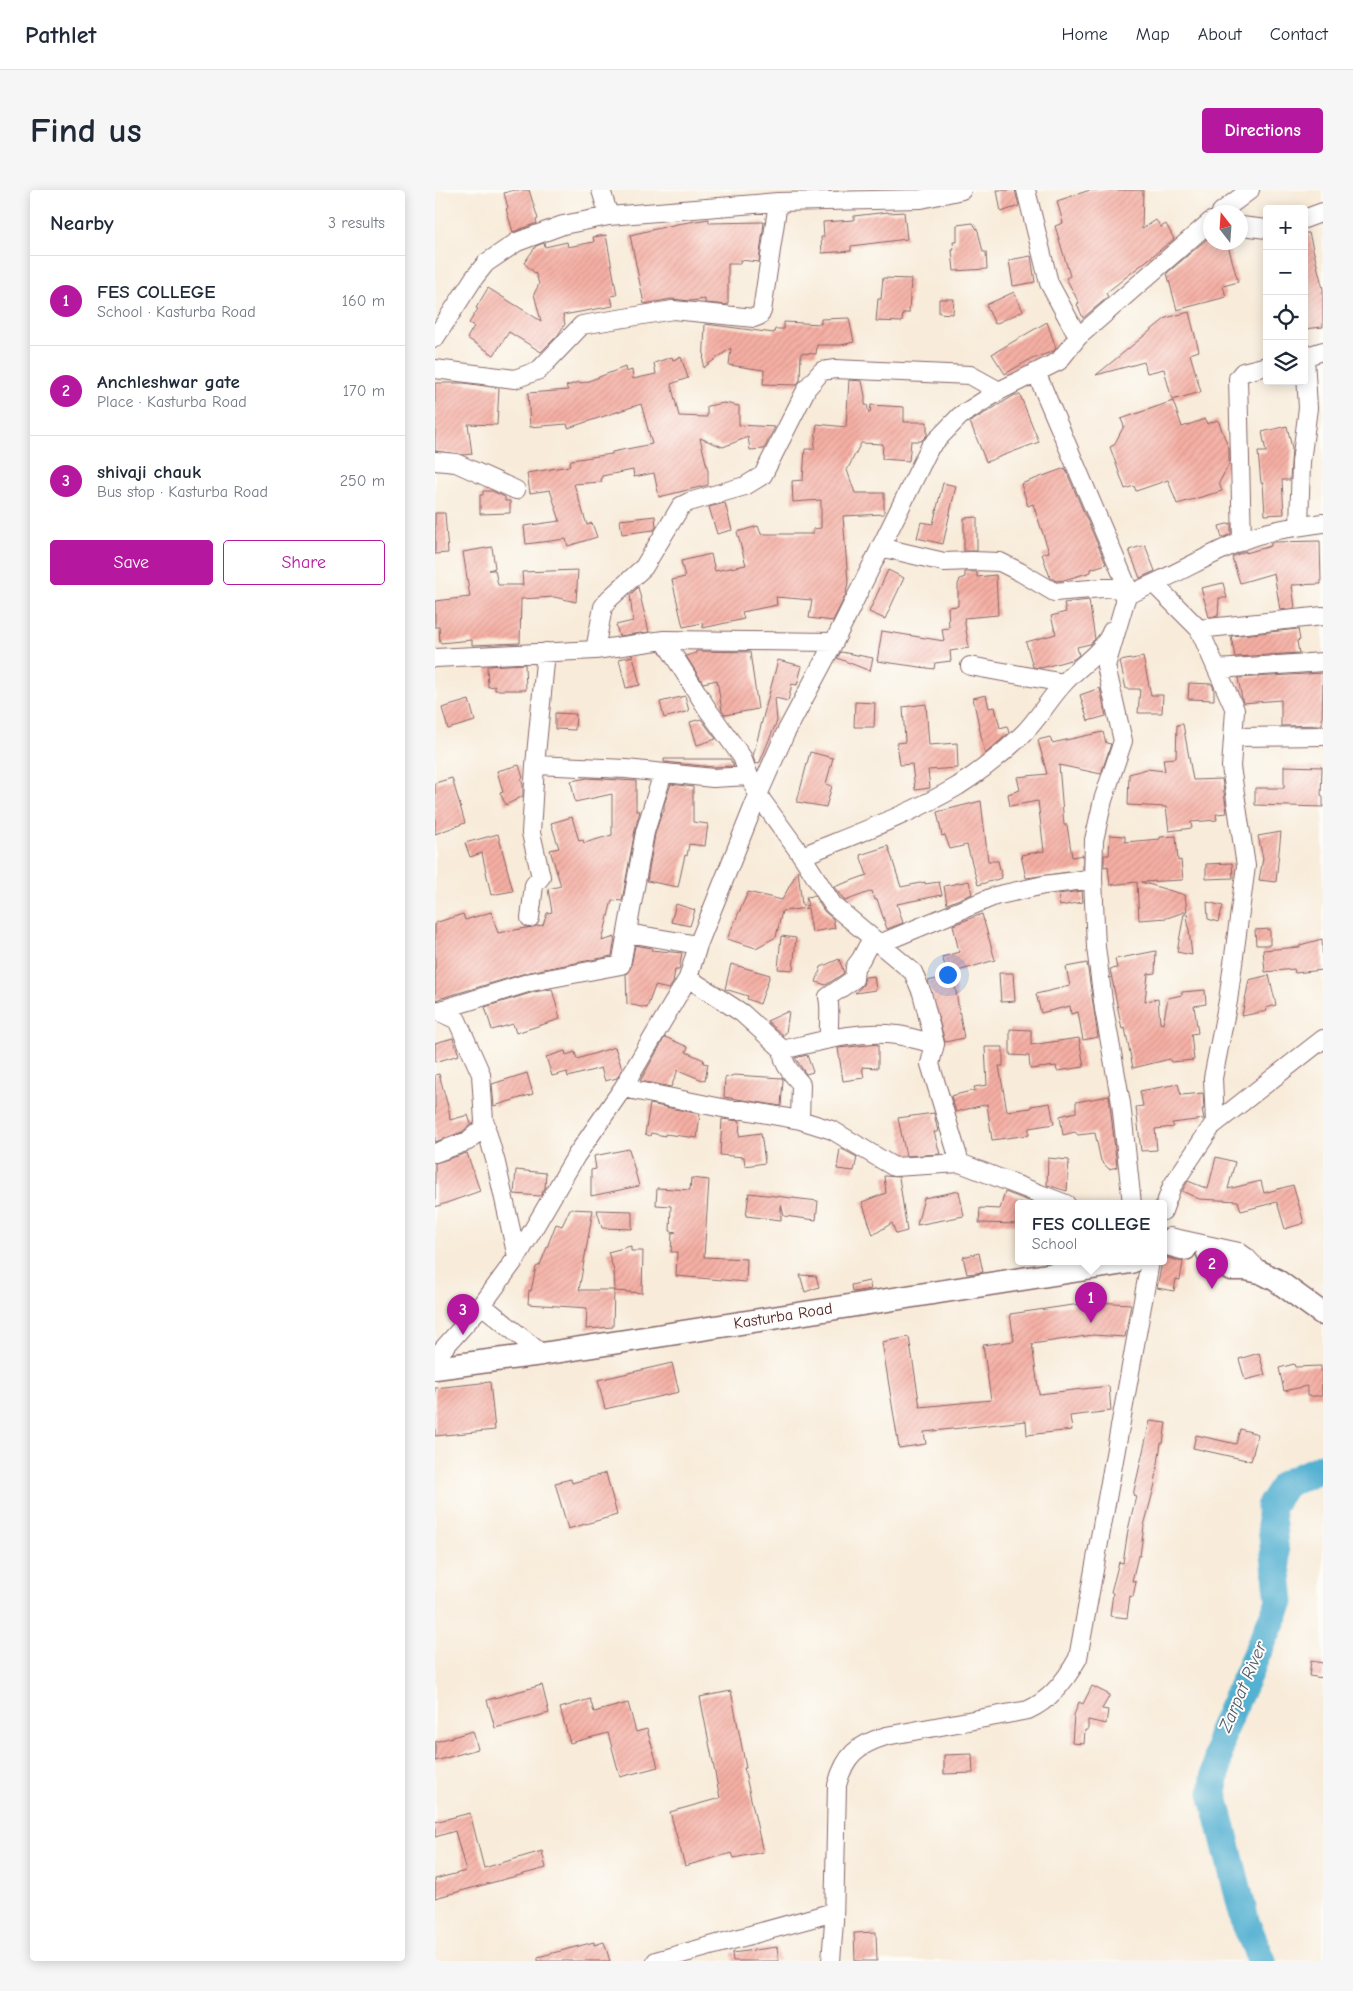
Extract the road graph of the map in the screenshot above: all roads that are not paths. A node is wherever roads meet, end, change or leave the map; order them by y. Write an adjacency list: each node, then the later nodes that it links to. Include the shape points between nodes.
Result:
1 (601, 190): 10 (street)
2 (961, 190): 5 (street, via 921,199)
3 (1026, 190): 15 (street, via 1049,283)
4 (1240, 193): 8 (street)
5 (806, 195): 7 (street)
6 (708, 198): 7 (street); 10 (street)
7 (778, 202): 20 (street, via 759,316 673,310 582,325 539,370 515,379)
8 (1228, 205)
9 (1323, 212): 11 (street)
10 (609, 216): 16 (street, via 563,225 517,242 495,256 479,270)
11 (1308, 217)
12 (1248, 227): 14 (street)
13 (1203, 229): 15 (street)
14 (1263, 229)
15 (1079, 337): 21 (street, via 1059,361)
16 (435, 338)
17 (1323, 351): 18 (street)
18 (1308, 356)
19 (1263, 367): 28 (street, via 1243,372 1239,378)
20 (435, 370)
21 (1036, 372): 23 (street); 31 (street)
22 (1307, 385): 27 (street, via 1308,408 1301,462)
23 (999, 391): 29 (street, via 960,416 930,448); 36 (street, via 969,375 822,371 807,388 763,475 745,486 681,506 643,567 603,607)
24 (435, 461): 25 (street, via 456,464)
25 (516, 490)
26 (1323, 523): 27 (street)
27 (1299, 526): 28 (street)
28 (1242, 540): 30 (street)
29 (880, 547): 31 (street, via 943,562 1000,562 1054,592); 35 (street)
30 (1154, 584): 31 (street); 33 (street)
31 (1125, 592): 42 (street, via 1111,632 1094,654); 50 (street, via 1106,666 1123,741 1094,840)
32 (1323, 616): 33 (street)
33 (1199, 629): 41 (street)
34 (664, 640): 35 (street); 36 (street); 47 (street, via 742,757)
35 (834, 642): 48 (street, via 785,734)
36 (595, 650): 37 (street)
37 (547, 652): 38 (street); 45 (street)
38 (435, 658)
39 (1323, 662): 41 (street)
40 (970, 666): 42 (street)
41 (1217, 669): 43 (street, via 1235,710)
42 (1063, 683): 49 (street, via 1022,735 959,785)
43 (1234, 736): 44 (street); 63 (street, via 1231,772 1246,866 1228,1001 1213,1078)
44 (1323, 736)
45 (535, 765): 46 (street); 51 (street, via 531,833 541,877 533,885)
46 (663, 773): 47 (street, via 713,778); 52 (street, via 645,832)
47 (749, 776): 48 (street)
48 (758, 795): 49 (street); 54 (street)
49 (802, 856): 53 (street, via 833,905)
50 (1093, 879): 53 (street, via 1036,886 995,896); 68 (street, via 1096,947 1121,1103)
51 (530, 918)
52 (628, 933): 54 (street); 56 (street, via 623,962 619,966 531,982)
53 (876, 941): 57 (street, via 855,967 854,979 827,996); 59 (street, via 913,972)
54 (698, 945): 55 (street)
55 (689, 978): 60 (street, via 742,1013); 61 (street)
56 (436, 1010): 64 (street, via 457,1020 481,1074)
57 (829, 1039): 59 (street, via 880,1034); 60 (street)
58 (1323, 1039): 63 (street)
59 (935, 1044): 66 (street, via 930,1064)
60 (783, 1050): 62 (street, via 782,1059 801,1084)
61 (623, 1088): 62 (street); 74 (street, via 576,1156)
62 (800, 1120): 66 (street, via 838,1132 894,1167)
63 (1215, 1123): 69 (street, via 1172,1186)
64 (485, 1125): 65 (street, via 468,1141); 74 (street)
65 (435, 1153)
66 (960, 1163): 67 (street)
67 (1055, 1200)
68 (1132, 1200)
69 (1167, 1200)
70 (1167, 1237): 77 (street, via 1239,1252)
71 (1167, 1244): 72 (main road)
72 (1185, 1249)
73 (1208, 1253): 77 (main road, via 1230,1269)
74 (517, 1257): 78 (street)
75 (1112, 1265): 80 (main road, Kasturba Road)
76 (1149, 1265): 83 (street, via 1078,1658 1053,1693 1033,1708 886,1736 853,1752 841,1768 837,1785)
77 (1260, 1272): 79 (main road)
78 (482, 1305): 80 (street); 81 (street)
79 (1323, 1314)
80 (542, 1354): 82 (main road, Kasturba Road)
81 (435, 1358)
82 (435, 1368)
83 (834, 1912): 84 (street); 85 (street)
84 (656, 1961)
85 (831, 1961)

